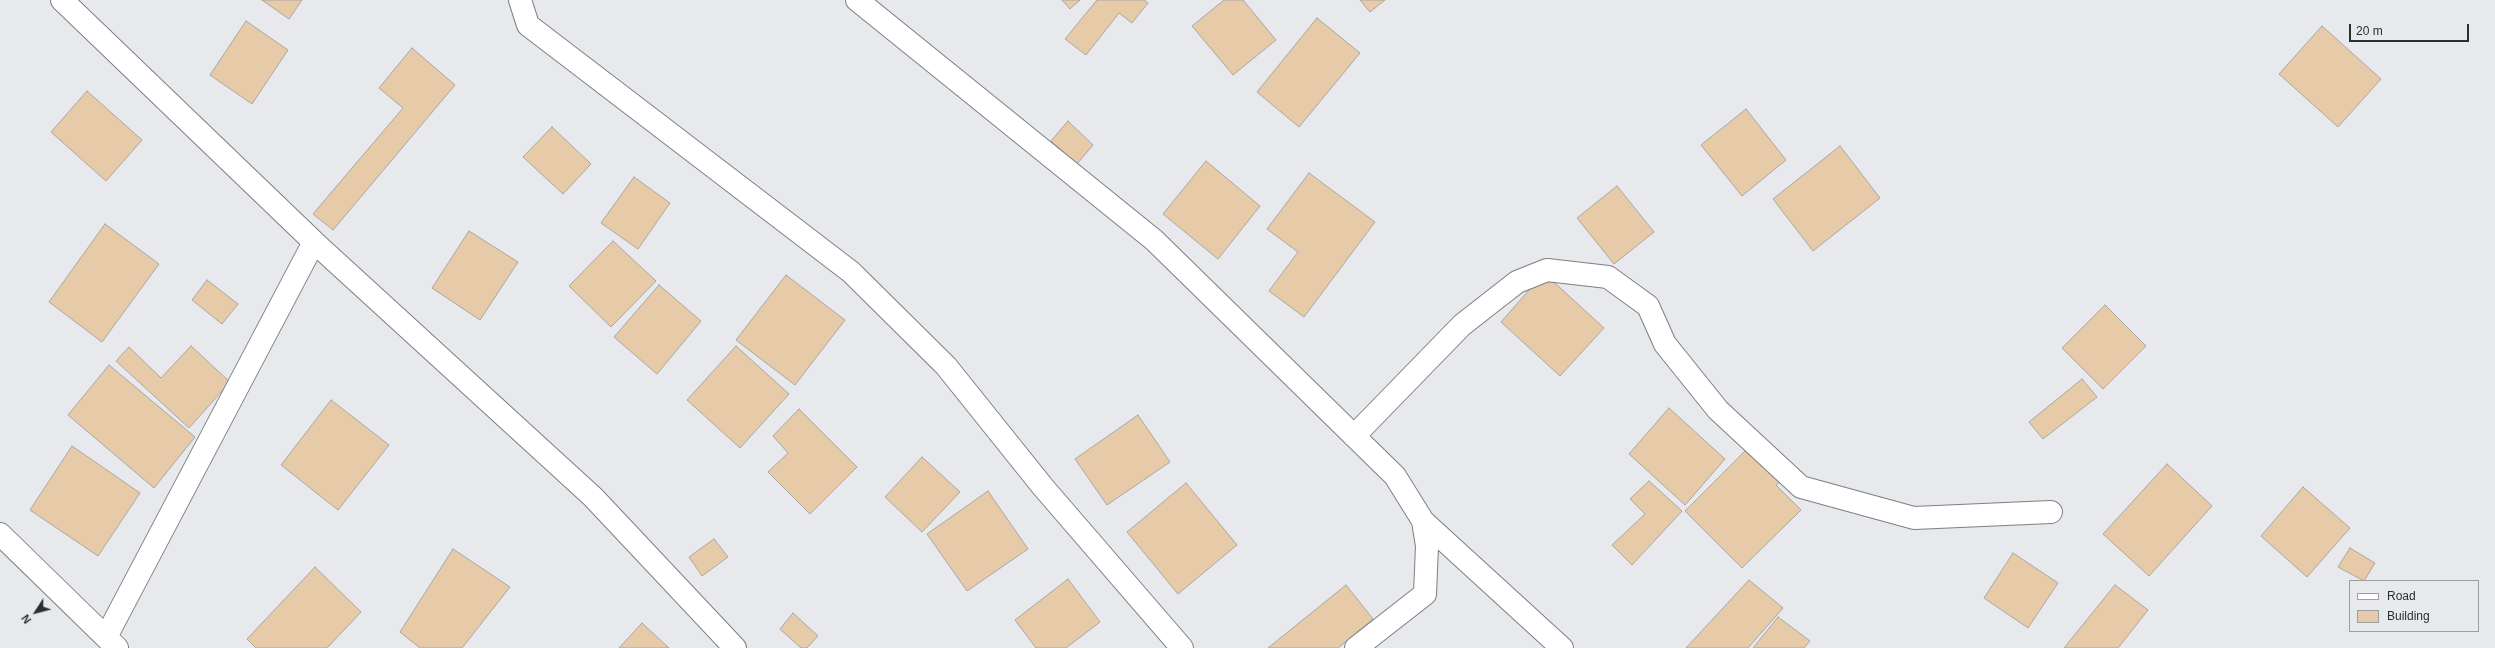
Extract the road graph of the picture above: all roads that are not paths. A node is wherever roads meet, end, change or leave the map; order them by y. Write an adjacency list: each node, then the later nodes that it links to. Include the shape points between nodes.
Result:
1 (62, 0): 4 (street)
2 (520, 0): 11 (street, via 528,25 851,272 946,366 1043,487)
3 (857, 0): 5 (street, via 1154,240)
4 (314, 242): 9 (street); 10 (street, via 593,497)
5 (1354, 436): 6 (street, via 1462,326 1517,282 1547,270 1608,277 1648,306 1665,344 1718,410 1801,487 1914,518); 7 (street, via 1395,476)
6 (2051, 512)
7 (1423, 521): 12 (street, via 1427,546 1425,594); 13 (street)
8 (0, 534): 9 (street)
9 (112, 643)
10 (735, 648)
11 (1182, 648)
12 (1356, 648)
13 (1562, 648)

